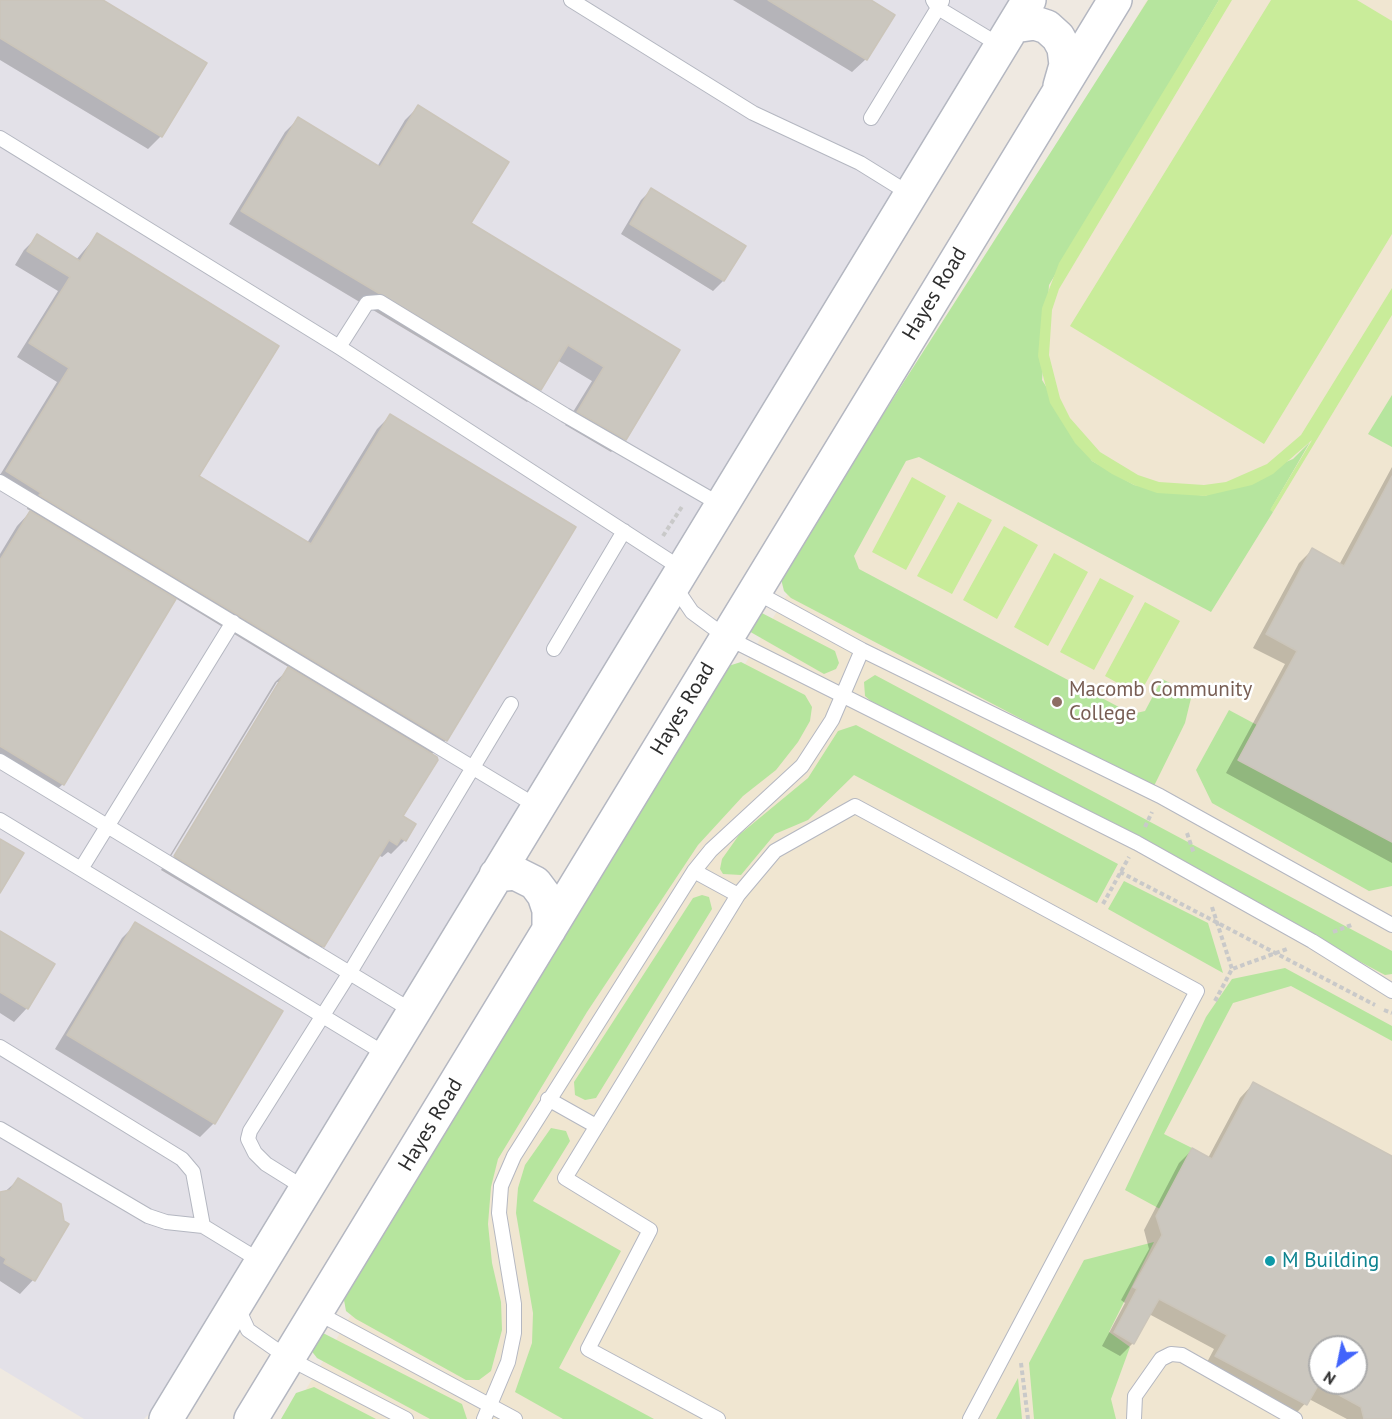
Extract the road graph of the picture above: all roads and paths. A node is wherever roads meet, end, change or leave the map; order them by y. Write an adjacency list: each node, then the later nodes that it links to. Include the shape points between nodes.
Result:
1 (571, 0): 8 (lane, via 753,113 860,163)
2 (1115, 0): 5 (street, Hayes Road)
3 (938, 3): 4 (lane); 6 (lane)
4 (1015, 24): 5 (street, via 1035,23 1058,37 1066,65); 8 (street)
5 (1056, 96): 14 (street, Hayes Road)
6 (871, 118)
7 (0, 138): 9 (lane)
8 (910, 194): 11 (street)
9 (339, 347): 11 (lane, via 367,303 380,302); 12 (lane)
10 (0, 482): 15 (lane)
11 (721, 505): 13 (street)
12 (624, 531): 13 (lane); 17 (lane)
13 (678, 575): 16 (lane, via 686,606); 23 (street)
14 (754, 591): 16 (street, Hayes Road); 18 (lane)
15 (233, 622): 22 (lane); 25 (lane)
16 (726, 637): 19 (lane); 32 (street, Hayes Road)
17 (554, 648)
18 (862, 650): 19 (lane); 31 (lane, via 1160,796)
19 (840, 696): 27 (lane, via 832,720 802,766 711,850); 34 (lane, via 1137,843 1312,941)
20 (511, 704): 22 (lane)
21 (0, 761): 25 (lane)
22 (473, 767): 23 (lane); 33 (lane)
23 (538, 807): 29 (street)
24 (0, 820): 26 (lane)
25 (108, 826): 26 (lane); 33 (lane)
26 (81, 868): 37 (lane)
27 (694, 871): 30 (lane); 40 (lane)
28 (1120, 872): 36 (path)
29 (496, 875): 32 (street, via 515,873 535,884 549,910); 35 (street)
30 (738, 895): 41 (lane); 57 (lane, via 775,851 855,806 1197,990)
31 (1392, 925)
32 (549, 930): 47 (street, Hayes Road)
33 (349, 974): 35 (lane); 37 (lane)
34 (1392, 991)
35 (414, 1012): 39 (street)
36 (1392, 1013)
37 (323, 1016): 39 (lane); 43 (lane, via 248,1139 266,1164)
38 (0, 1047): 44 (lane, via 182,1159 193,1172)
39 (387, 1055): 43 (street)
40 (548, 1099): 41 (lane); 50 (lane, via 501,1186 499,1213 514,1304 514,1333 508,1362)
41 (596, 1126): 56 (lane, via 565,1178 650,1230 588,1349)
42 (0, 1129): 44 (lane, via 148,1216)
43 (306, 1188): 45 (street)
44 (203, 1226): 45 (lane)
45 (262, 1262): 46 (street)
46 (237, 1303): 48 (lane, via 248,1330); 51 (street)
47 (315, 1312): 48 (street, Hayes Road); 50 (lane)
48 (288, 1358): 52 (street, Hayes Road); 53 (lane)
49 (1021, 1362): 58 (path)
50 (490, 1406): 54 (lane); 55 (lane)
51 (166, 1419)
52 (251, 1419)
53 (406, 1419)
54 (484, 1419)
55 (515, 1419)
56 (718, 1419)
57 (970, 1419)
58 (1028, 1419)
59 (1134, 1419): 60 (lane, via 1135,1396 1161,1359 1172,1354 1182,1355)
60 (1295, 1419)

